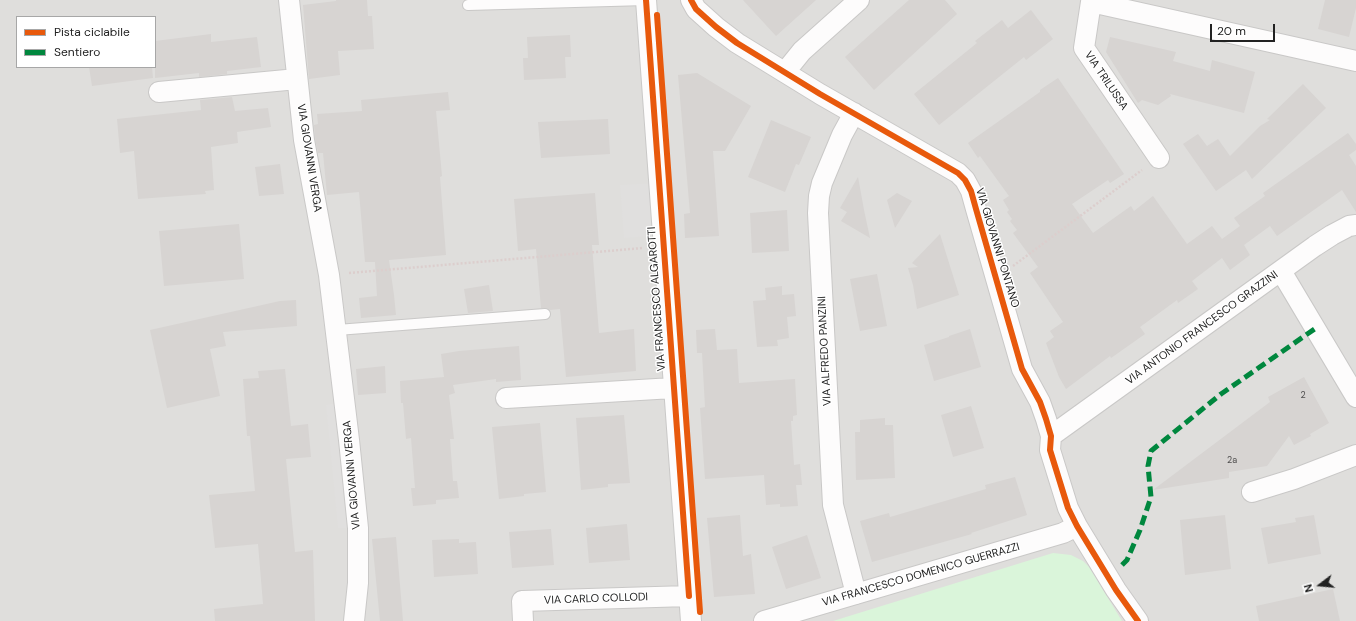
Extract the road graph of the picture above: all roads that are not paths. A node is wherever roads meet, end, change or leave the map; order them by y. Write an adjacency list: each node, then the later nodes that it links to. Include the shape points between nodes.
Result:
1 (289, 0): 8 (street, VIA GIOVANNI VERGA)
2 (646, 0): 4 (lane, VIA FRANCESCO ALGAROTTI); 16 (street, VIA FRANCESCO ALGAROTTI)
3 (858, 0): 7 (street, via 802,51)
4 (468, 5)
5 (694, 5): 7 (street, VIA GIOVANNI PONTANO, via 737,43)
6 (1356, 61): 11 (street, VIA TRILUSSA, via 1091,2 1084,48)
7 (785, 72): 10 (street, VIA GIOVANNI PONTANO)
8 (297, 80): 9 (street); 15 (street, VIA GIOVANNI VERGA, via 304,140)
9 (159, 92)
10 (854, 113): 19 (street, VIA GIOVANNI PONTANO, via 958,173 965,180 971,192 1022,369 1040,402); 23 (street, VIA ALFREDO PANZINI, via 822,182 818,213 834,505)
11 (1159, 158)
12 (1356, 225): 13 (street, VIA ANTONIO FRANCESCO GRAZZINI, via 1332,235)
13 (1281, 271): 17 (street); 19 (street, VIA ANTONIO FRANCESCO GRAZZINI)
14 (545, 314): 15 (lane)
15 (337, 330): 25 (street, VIA GIOVANNI VERGA, via 358,528 358,583)
16 (673, 388): 18 (street); 24 (street, VIA FRANCESCO ALGAROTTI)
17 (1356, 397)
18 (506, 398)
19 (1051, 436): 22 (street, VIA GIOVANNI PONTANO, via 1050,450 1068,508)
20 (1356, 455): 21 (street)
21 (1252, 492)
22 (1077, 526): 23 (street, VIA FRANCESCO DOMENICO GUERRAZZI, via 1063,533); 29 (street, VIA GIOVANNI PONTANO)
23 (856, 594): 28 (street, VIA FRANCESCO DOMENICO GUERRAZZI)
24 (689, 596): 26 (street, VIA CARLO COLLODI, via 522,602); 27 (street, VIA FRANCESCO ALGAROTTI)
25 (354, 621)
26 (523, 621)
27 (691, 621)
28 (764, 621)
29 (1138, 621)

